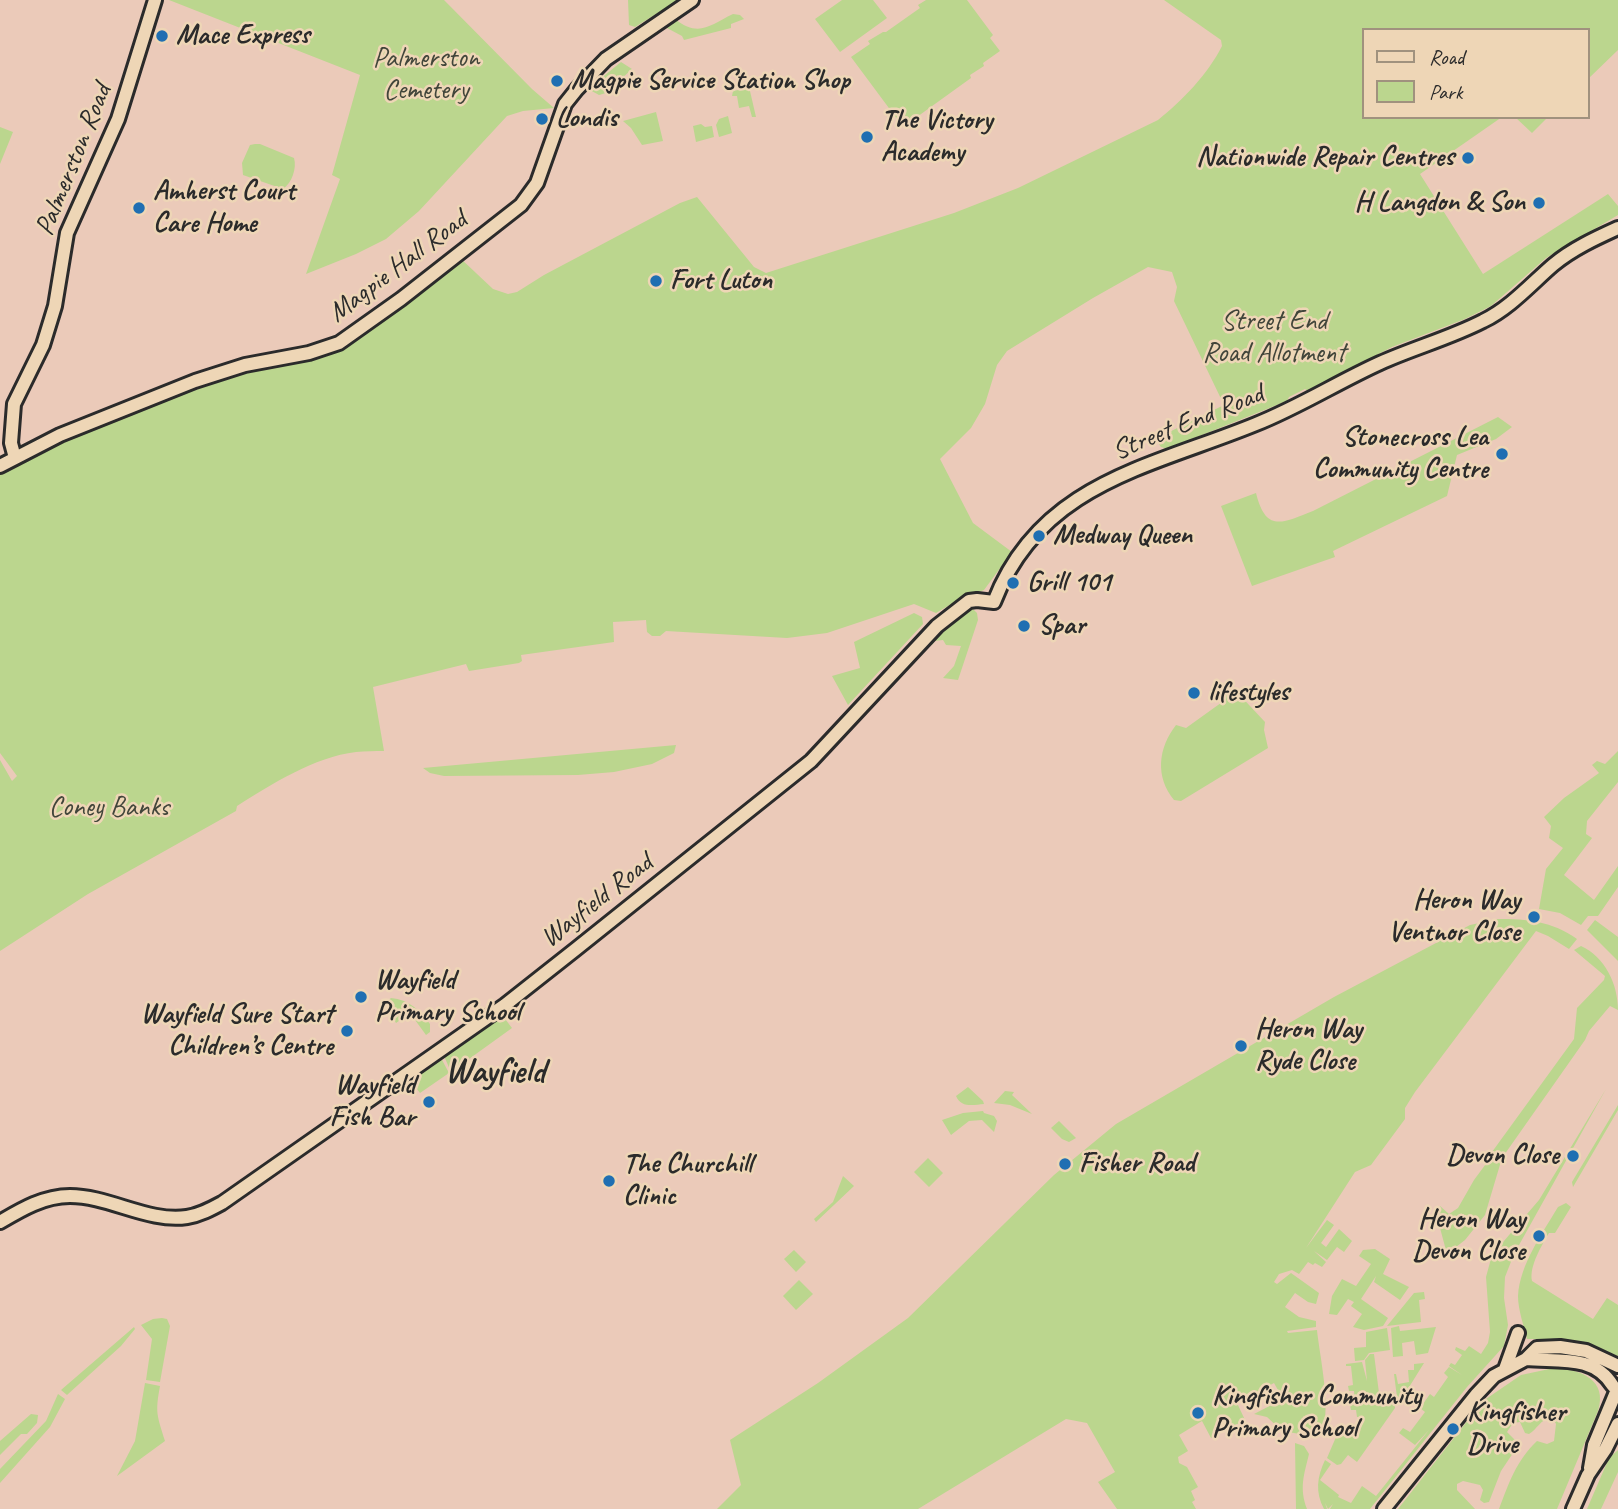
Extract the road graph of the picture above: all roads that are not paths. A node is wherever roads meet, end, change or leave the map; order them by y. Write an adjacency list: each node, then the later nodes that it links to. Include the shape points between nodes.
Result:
1 (155, 0): 4 (street, Palmerston Road, via 118,119 67,233 55,306 43,345 13,404)
2 (692, 0): 4 (street, Magpie Hall Road, via 606,59 565,104 537,183 521,205 358,331 324,349 195,381)
3 (1618, 228): 6 (street, Street End Road, via 1556,263 1485,320 1377,364 1255,424 1129,471 1074,500 1025,545)
4 (15, 458): 5 (street, Magpie Hall Road)
5 (0, 466)
6 (994, 602): 7 (street, Wayfield Road, via 969,601 937,626 804,768 535,981 222,1203 199,1214 172,1218 102,1200 61,1197 30,1205)
7 (0, 1222)
8 (1518, 1333): 11 (street)
9 (1526, 1359): 10 (street, via 1537,1348 1560,1347 1586,1351); 11 (street); 12 (street, via 1582,1363 1600,1371)
10 (1618, 1368): 12 (street)
11 (1505, 1369): 15 (street, via 1476,1395)
12 (1616, 1390): 14 (street, via 1594,1445)
13 (1618, 1424): 14 (street)
14 (1588, 1475): 16 (street)
15 (1384, 1509)
16 (1573, 1509)

